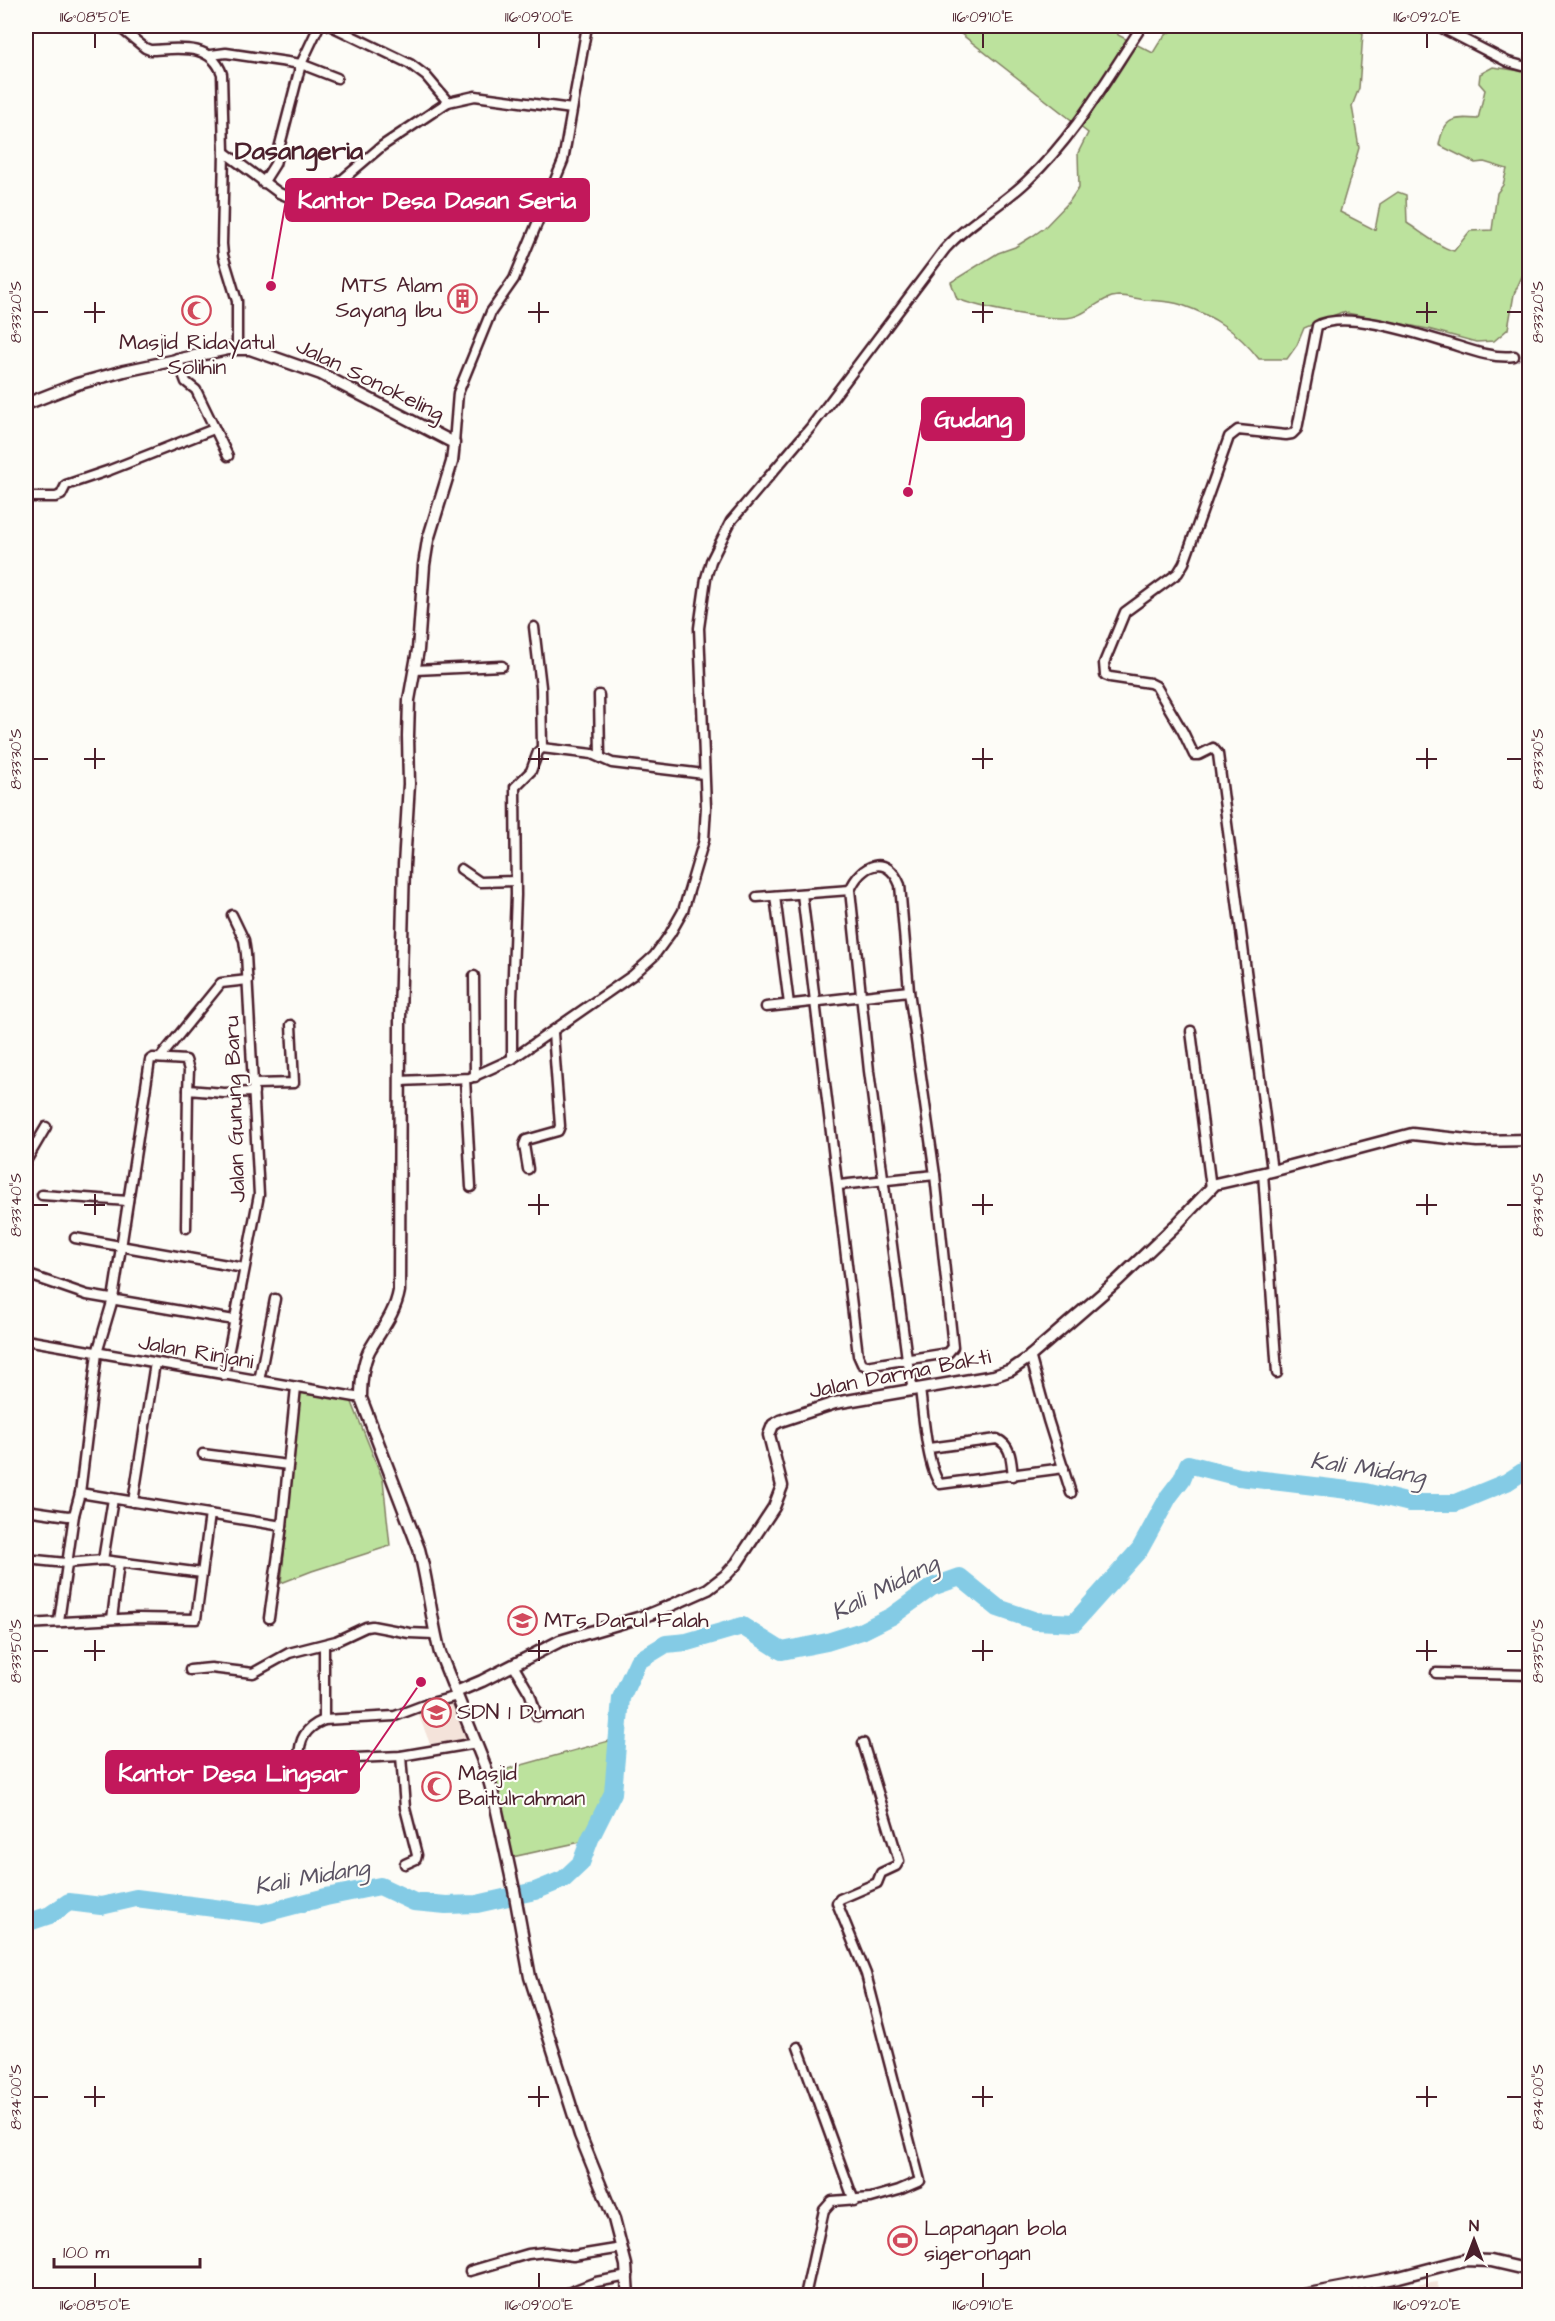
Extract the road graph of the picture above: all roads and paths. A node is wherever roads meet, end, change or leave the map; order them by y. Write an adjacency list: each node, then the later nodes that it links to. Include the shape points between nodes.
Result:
1 (118, 26): 7 (street, via 150,50 187,49)
2 (319, 26): 8 (street)
3 (331, 26): 11 (street, via 410,64 426,76)
4 (587, 26): 12 (street)
5 (1142, 26): 29 (street, via 1072,131 1026,182 965,228 945,249 847,381 731,521 709,569 699,628)
6 (1438, 26): 9 (street, via 1508,62)
7 (211, 55): 8 (street, via 226,53); 13 (street, via 222,74)
8 (301, 64): 10 (street); 14 (street, via 275,164)
9 (1530, 68)
10 (337, 78)
11 (447, 102): 12 (street, via 475,96); 14 (street, via 382,146 319,197 291,198)
12 (572, 109): 20 (street, via 563,161 548,201 514,279 491,312 458,393)
13 (224, 152): 14 (street); 15 (street, via 223,255 237,301)
14 (260, 180)
15 (237, 348): 17 (street, Jalan Sonokeling); 20 (street, Jalan Sonokeling, via 256,350 314,371)
16 (1514, 356): 57 (street, via 1494,355 1360,321 1330,320 1317,326 1297,429 1286,435 1238,430 1229,437 1185,563 1178,573 1125,612 1104,663 1105,675 1156,686 1194,755 1214,748 1218,754)
17 (177, 358): 18 (street, Jalan Sonokeling, via 77,384); 19 (street, via 186,382 196,390)
18 (26, 404)
19 (214, 429): 21 (street); 22 (street, via 66,485 56,497)
20 (451, 441): 25 (street, via 449,473 424,565)
21 (228, 456)
22 (26, 496)
23 (534, 627): 27 (street, via 541,687)
24 (502, 666): 25 (street)
25 (415, 670): 50 (street, via 408,722)
26 (599, 695): 28 (street)
27 (542, 748): 28 (street); 31 (street, via 531,771 515,787)
28 (600, 757): 29 (street, via 612,763)
29 (704, 774): 46 (street, via 704,840 677,922 644,966)
30 (461, 869): 31 (street, via 480,882)
31 (515, 881): 48 (street)
32 (850, 890): 33 (street); 39 (street, via 855,879 872,866 886,866 897,877); 40 (street)
33 (802, 894): 34 (street); 41 (street)
34 (775, 896): 35 (street); 42 (street)
35 (758, 897)
36 (232, 915): 38 (street, Jalan Gunung Baru, via 245,948)
37 (474, 976): 49 (street)
38 (248, 980): 47 (street, via 221,983); 51 (street, Jalan Gunung Baru)
39 (909, 991): 40 (street); 58 (street)
40 (862, 997): 41 (street); 59 (street)
41 (816, 1002): 42 (street); 60 (street)
42 (789, 1004): 43 (street)
43 (766, 1007)
44 (291, 1025): 51 (street, via 294,1083)
45 (1191, 1031): 62 (street)
46 (553, 1033): 48 (street); 56 (street, via 560,1125 558,1131 526,1140)
47 (160, 1058): 52 (street, via 186,1060); 64 (street, via 148,1062)
48 (512, 1059): 49 (street)
49 (470, 1078): 50 (street); 61 (street)
50 (400, 1081): 83 (street, via 399,1291 392,1313 366,1359)
51 (254, 1088): 52 (street, via 224,1093); 68 (street, Jalan Gunung Baru, via 259,1195)
52 (188, 1090): 65 (street)
53 (46, 1127): 55 (street)
54 (1530, 1140): 57 (street, Jalan Darma Bakti, via 1477,1141 1412,1134)
55 (26, 1161)
56 (528, 1169)
57 (1268, 1172): 62 (street, Jalan Darma Bakti, via 1227,1180); 78 (street)
58 (935, 1175): 59 (street); 76 (street, via 952,1347 948,1353)
59 (885, 1179): 60 (street); 76 (street)
60 (839, 1185): 76 (street, via 859,1361 866,1366)
61 (471, 1187)
62 (1211, 1188): 75 (street, Jalan Darma Bakti, via 1117,1281)
63 (42, 1195): 64 (street)
64 (128, 1201): 67 (street)
65 (186, 1228)
66 (75, 1238): 67 (street)
67 (122, 1246): 68 (street); 70 (street)
68 (244, 1268): 72 (street, Jalan Gunung Baru)
69 (26, 1274): 70 (street, via 87,1295)
70 (113, 1299): 72 (street); 74 (street)
71 (275, 1299): 80 (street)
72 (234, 1320): 79 (street, Jalan Gunung Baru)
73 (26, 1340): 74 (street, Jalan Rinjani)
74 (97, 1353): 77 (street, Jalan Rinjani); 89 (street)
75 (1030, 1355): 82 (street, Jalan Darma Bakti, via 1003,1374); 87 (street)
76 (907, 1359): 82 (street)
77 (155, 1363): 79 (street, Jalan Rinjani); 92 (street)
78 (1277, 1372)
79 (224, 1375): 80 (street, Jalan Rinjani)
80 (259, 1381): 81 (street, Jalan Rinjani)
81 (296, 1387): 83 (street, Jalan Rinjani); 86 (street)
82 (916, 1389): 84 (street); 108 (street, Jalan Darma Bakti, via 820,1407 773,1425 770,1435 782,1486 774,1507 725,1576 708,1589 663,1609 560,1641)
83 (361, 1398): 106 (street, via 424,1566)
84 (929, 1448): 88 (street, via 940,1484); 88 (street, via 998,1439 1010,1451)
85 (203, 1454): 86 (street)
86 (288, 1465): 96 (street)
87 (1064, 1468): 88 (street); 90 (street)
88 (1013, 1476)
89 (80, 1493): 91 (street); 95 (street)
90 (1071, 1493)
91 (113, 1499): 92 (street); 98 (street)
92 (133, 1502): 94 (street)
93 (26, 1510): 95 (street)
94 (210, 1514): 96 (street); 101 (street)
95 (74, 1515): 99 (street)
96 (282, 1526): 102 (street)
97 (26, 1559): 99 (street)
98 (103, 1560): 99 (street); 100 (street)
99 (66, 1563): 104 (street)
100 (119, 1563): 101 (street); 103 (street)
101 (202, 1573): 103 (street, via 196,1619)
102 (269, 1618)
103 (112, 1619): 104 (street)
104 (59, 1621): 105 (street)
105 (26, 1624)
106 (434, 1634): 107 (street, via 372,1626); 112 (street)
107 (324, 1645): 109 (street, via 289,1653 253,1673); 114 (street)
108 (513, 1665): 112 (street, Jalan Darma Bakti); 113 (street, via 531,1694)
109 (190, 1670)
110 (1436, 1672): 111 (street)
111 (1530, 1675)
112 (457, 1694): 114 (street, Jalan Darma Bakti, via 395,1716); 115 (street)
113 (537, 1716)
114 (324, 1720): 118 (street, via 301,1738)
115 (477, 1743): 117 (street); 123 (street, via 495,1802 530,1977 580,2135)
116 (863, 1743): 122 (street, via 899,1863 881,1873 877,1883 837,1903 866,1974 920,2181)
117 (400, 1756): 118 (street); 120 (street, via 405,1808 417,1855 416,1860)
118 (299, 1759): 119 (street, via 216,1768)
119 (189, 1777)
120 (405, 1864)
121 (798, 2047): 122 (street)
122 (854, 2201): 129 (street, via 832,2201 824,2208)
123 (622, 2247): 125 (street, via 573,2256 528,2254); 126 (street)
124 (1530, 2270): 130 (street, via 1491,2261 1464,2260 1399,2277)
125 (470, 2271)
126 (627, 2276): 127 (street); 128 (street)
127 (560, 2295)
128 (628, 2295)
129 (805, 2295)
130 (1298, 2295)

